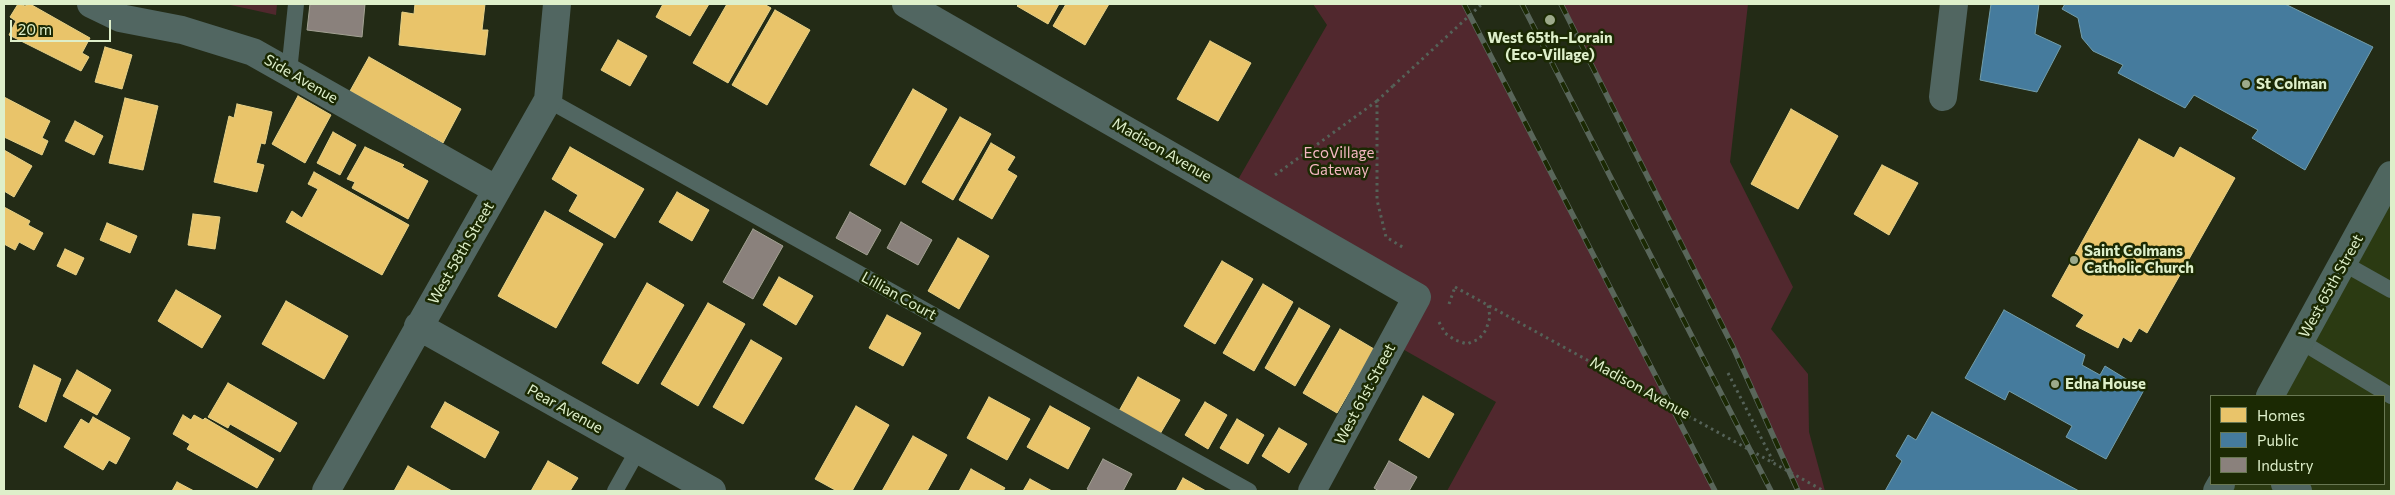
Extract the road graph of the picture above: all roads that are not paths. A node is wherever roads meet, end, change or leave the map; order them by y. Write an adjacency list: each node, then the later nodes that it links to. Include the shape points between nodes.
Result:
1 (90, 4): 6 (street, Side Avenue, via 120,18 182,30 252,52)
2 (296, 4): 6 (lane)
3 (557, 4): 8 (street, West 58th Street)
4 (906, 4): 13 (street, Madison Avenue)
5 (1954, 4): 7 (street)
6 (289, 72): 10 (street, Side Avenue)
7 (1943, 97)
8 (548, 100): 10 (street, West 58th Street); 23 (lane, Lillian Court)
9 (2391, 175): 11 (street, West 65th Street)
10 (497, 190): 14 (street, West 58th Street)
11 (2343, 263): 12 (lane); 15 (street, West 65th Street)
12 (2391, 290)
13 (1417, 297): 24 (street, West 61st Street)
14 (418, 326): 18 (street, Pear Avenue); 20 (street, West 58th Street)
15 (2300, 341): 16 (street, West 65th Street); 17 (lane)
16 (2271, 395)
17 (2391, 396)
18 (638, 450): 21 (lane); 22 (street, Pear Avenue)
19 (2287, 485): 25 (street)
20 (326, 491)
21 (615, 491)
22 (712, 491)
23 (1249, 491)
24 (1312, 491)
25 (2298, 491)

